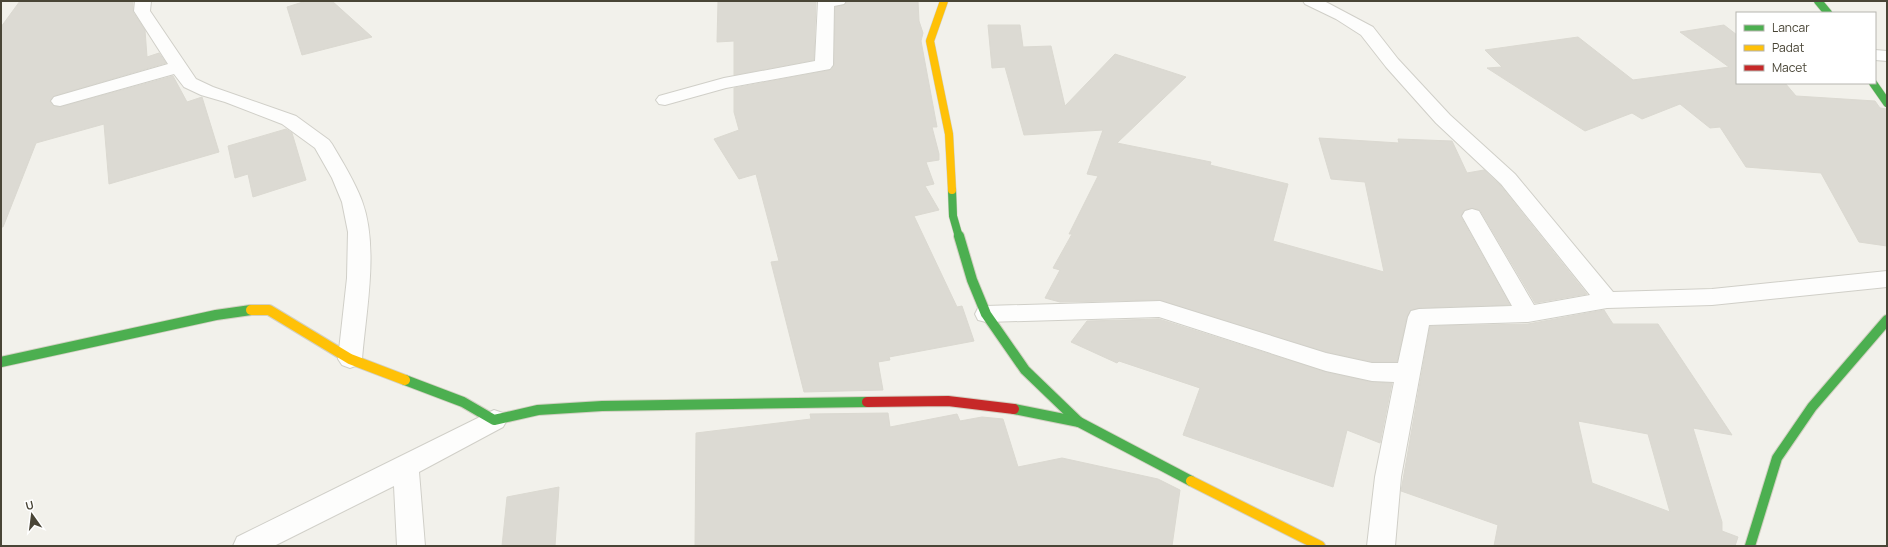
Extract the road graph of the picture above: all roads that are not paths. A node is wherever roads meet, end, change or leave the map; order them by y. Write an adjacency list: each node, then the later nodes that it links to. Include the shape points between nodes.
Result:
1 (142, 1): 9 (street, via 142,11)
2 (838, 1): 11 (street, via 826,1 824,64 724,83)
3 (944, 1): 17 (street, via 930,41 949,134 953,216 972,280)
4 (1311, 1): 16 (street, via 1367,31 1443,119 1508,179)
5 (1818, 1): 6 (street)
6 (1827, 12)
7 (1876, 54): 8 (street)
8 (1887, 56)
9 (178, 67): 12 (street); 20 (street, via 190,83 289,120 322,144 342,178 352,202 359,232 358,278)
10 (1874, 84): 13 (street)
11 (665, 100)
12 (60, 101)
13 (1887, 103)
14 (1472, 216): 18 (street)
15 (1887, 279): 16 (street, via 1817,284 1712,297)
16 (1607, 300): 18 (street)
17 (986, 314): 22 (street, via 1160,310 1326,362 1372,372); 24 (street, via 1025,370)
18 (1528, 314): 22 (street, via 1419,317)
19 (1887, 320): 30 (street, via 1812,407 1777,458)
20 (350, 359): 21 (street, via 269,310 243,310); 23 (street, via 463,402)
21 (1, 362)
22 (1409, 373): 29 (street, via 1388,478)
23 (494, 420): 24 (street, via 538,410 602,406 948,401 1014,409); 25 (street)
24 (1079, 422): 28 (street)
25 (406, 467): 26 (street); 27 (street)
26 (247, 546)
27 (411, 546)
28 (1320, 546)
29 (1381, 546)
30 (1750, 546)

